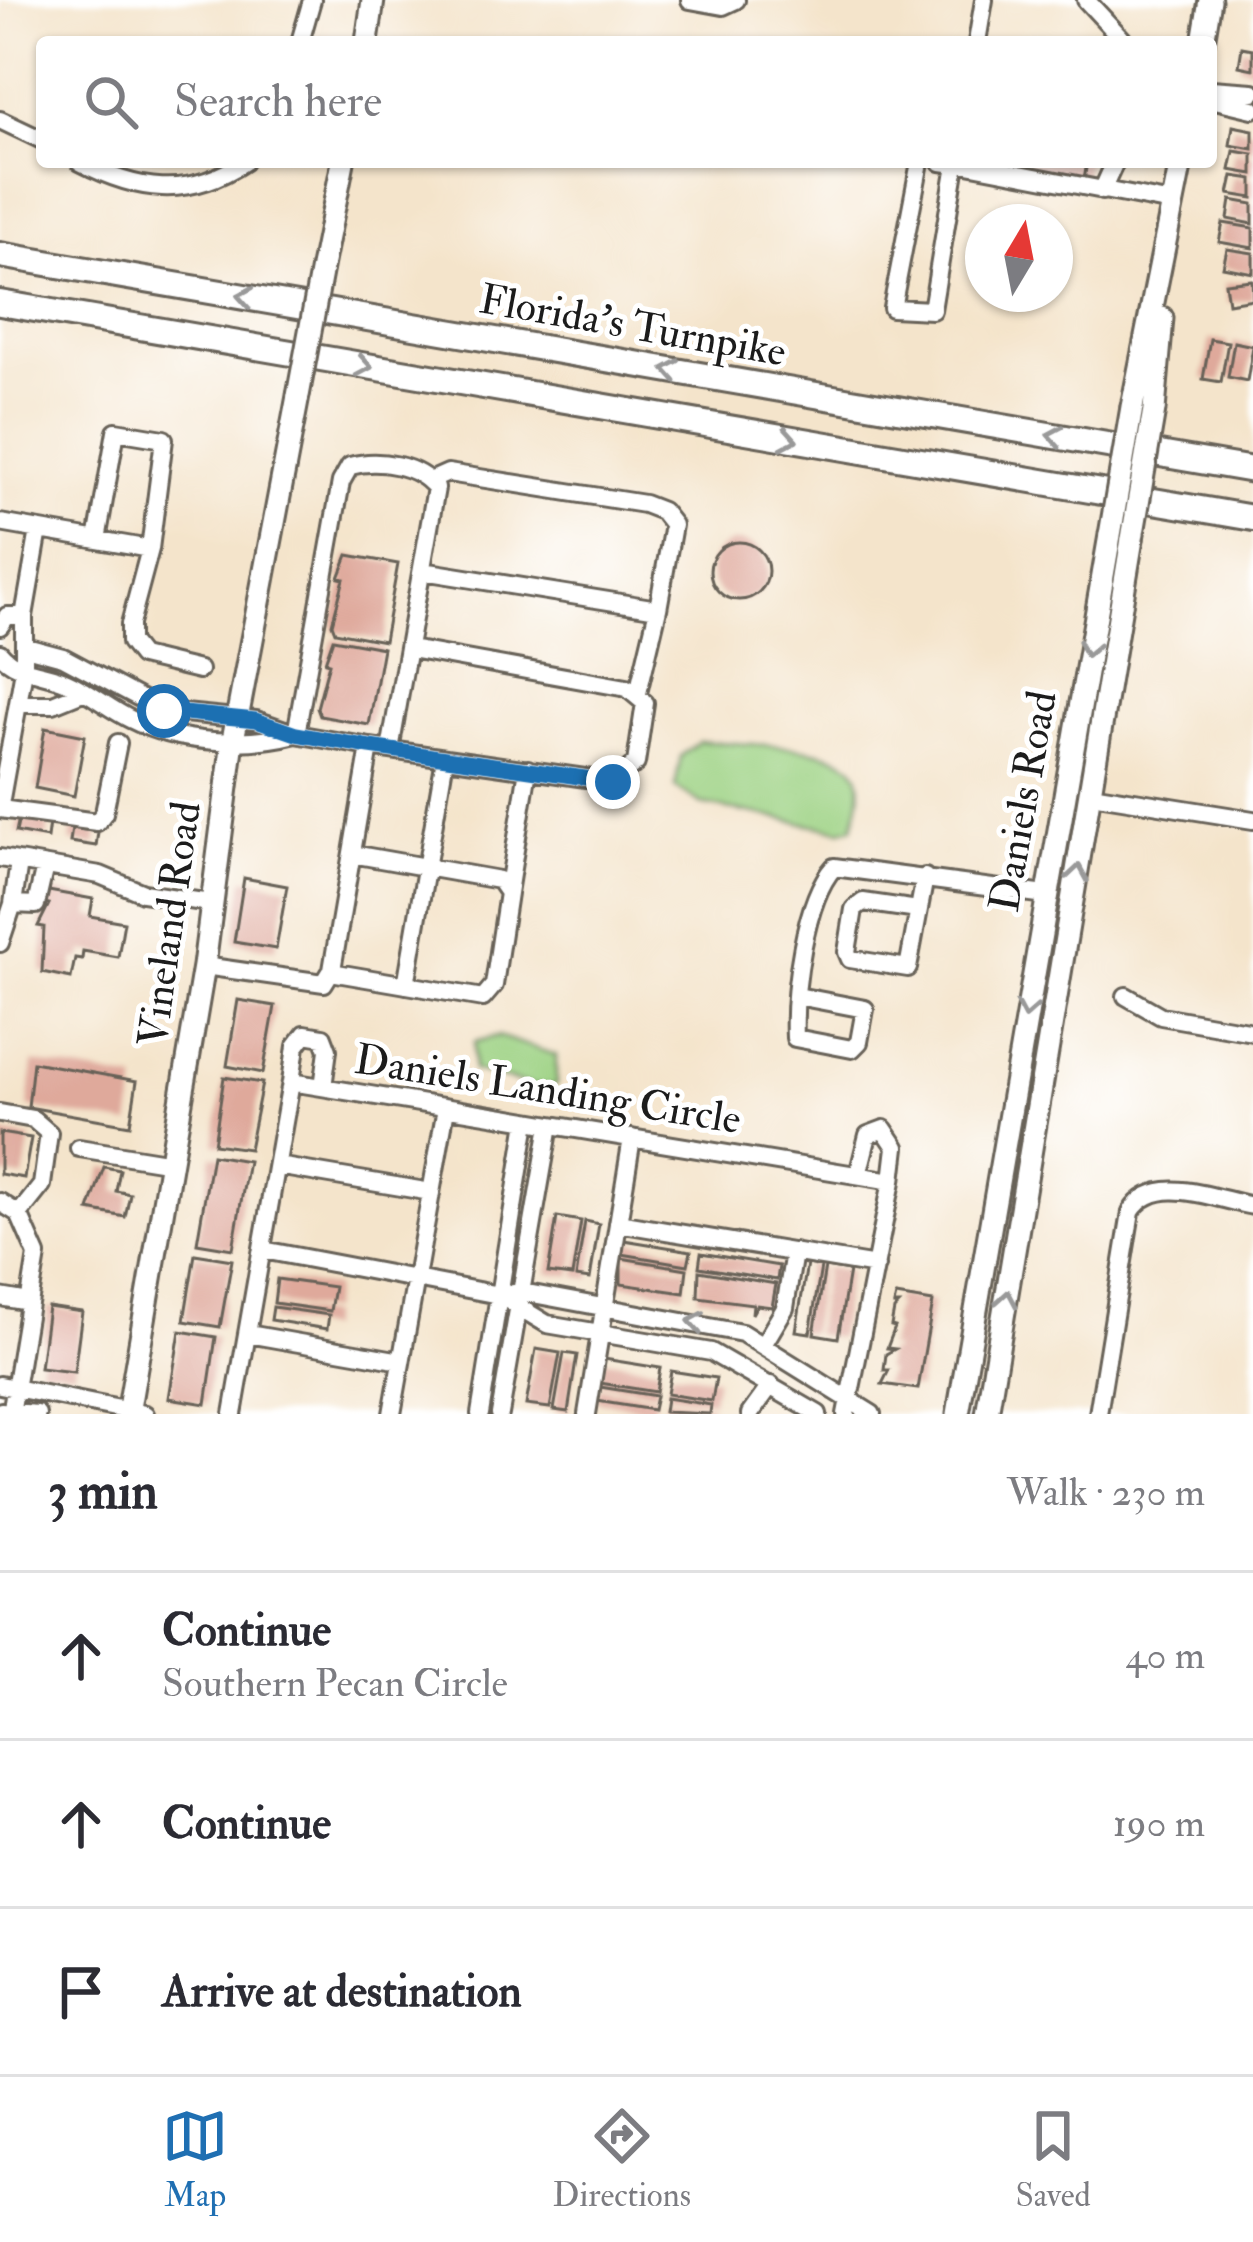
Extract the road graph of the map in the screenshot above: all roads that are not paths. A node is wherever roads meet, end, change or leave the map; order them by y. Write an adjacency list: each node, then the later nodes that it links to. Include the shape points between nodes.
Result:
1 (312, 0): 8 (street)
2 (374, 0): 9 (main road)
3 (690, 0): 4 (street)
4 (736, 0)
5 (984, 0): 10 (street)
6 (1086, 0): 11 (street)
7 (1210, 0): 12 (main road)
8 (302, 36)
9 (368, 36)
10 (978, 36)
11 (1120, 36)
12 (1204, 36)
13 (1217, 89): 14 (street)
14 (1253, 92)
15 (1217, 100): 16 (street)
16 (1253, 109)
17 (0, 120): 18 (street)
18 (36, 137)
19 (92, 168): 20 (street, via 166,191)
20 (233, 168)
21 (343, 168): 53 (main road, Vineland Road, bridge)
22 (919, 168): 23 (street, via 892,308 926,313)
23 (950, 168)
24 (978, 168): 27 (street)
25 (1112, 168): 27 (street)
26 (1180, 168): 28 (main road, Daniels Road)
27 (1102, 191): 28 (street)
28 (1172, 203): 36 (main road, Daniels Road, bridge)
29 (0, 255): 31 (highway, Florida's Turnpike, one-way to 29)
30 (0, 303): 33 (highway, Florida's Turnpike, one-way to 33)
31 (1253, 470)
32 (430, 481): 39 (street, via 436,488); 40 (street, via 448,473 662,511 673,525); 54 (street, via 415,470 366,462 350,466 341,482)
33 (1253, 518)
34 (0, 523): 35 (street)
35 (39, 530): 37 (street); 41 (street)
36 (1121, 537): 57 (main road, Daniels Road, one-way to 57); 61 (main road, Daniels Road)
37 (97, 540): 38 (street); 38 (street, via 116,431 164,439)
38 (150, 549): 47 (street, via 130,642 141,656)
39 (423, 571): 40 (street); 44 (street)
40 (658, 609): 49 (street)
41 (24, 616): 42 (street, via 7,616); 43 (street)
42 (0, 626)
43 (26, 647): 46 (street); 50 (street, via 90,670)
44 (410, 649): 49 (street); 58 (street)
45 (0, 653): 46 (street)
46 (24, 670): 48 (street); 51 (street)
47 (199, 670)
48 (85, 691): 51 (street, via 53,704); 52 (street)
49 (638, 693): 60 (street, via 645,703 627,775 613,782)
50 (136, 699): 52 (street); 53 (street)
51 (18, 704): 62 (street)
52 (126, 717): 53 (street, via 170,733)
53 (235, 729): 54 (street, via 274,723); 71 (main road, Vineland Road)
54 (296, 734): 56 (street)
55 (118, 743): 62 (street, via 97,822)
56 (370, 747): 58 (street); 64 (street)
57 (1070, 748): 61 (main road, via 1080,786); 70 (main road, Daniels Road)
58 (390, 750): 59 (street)
59 (445, 758): 60 (street); 67 (street)
60 (528, 770): 69 (street)
61 (1091, 794): 63 (street); 74 (main road, Daniels Road, one-way to 61)
62 (0, 807)
63 (1253, 820)
64 (352, 854): 67 (street); 77 (street)
65 (9, 860): 66 (street); 72 (street)
66 (45, 866): 71 (street); 72 (street, via 36,904)
67 (428, 868): 69 (street, via 500,880); 78 (street)
68 (925, 877): 70 (street); 73 (street); 79 (street, via 834,867 813,904)
69 (508, 892): 78 (street, via 494,985 483,998)
70 (1046, 895): 74 (main road); 128 (main road, Daniels Road, one-way to 128)
71 (210, 903): 76 (main road, Vineland Road)
72 (19, 906): 75 (street)
73 (918, 910): 73 (street, via 908,968 850,959 854,908 863,902)
74 (1067, 939): 129 (main road, Daniels Road, one-way to 74)
75 (0, 943)
76 (204, 966): 77 (street, via 311,984); 90 (main road, Vineland Road)
77 (331, 972): 78 (street)
78 (406, 985)
79 (797, 996): 79 (street, via 795,1038 852,1049 860,1042 865,1009)
80 (1126, 996): 81 (street, via 1161,1016)
81 (1253, 1032)
82 (291, 1082): 83 (street, Daniels Landing Circle); 83 (street, via 305,1034 323,1037 328,1051); 91 (street, Daniels Landing Circle)
83 (323, 1087): 84 (street, Daniels Landing Circle)
84 (446, 1108): 86 (street, Daniels Landing Circle); 94 (street)
85 (0, 1113): 97 (street, via 33,1119 49,1133 42,1186)
86 (527, 1121): 87 (street, Daniels Landing Circle); 103 (street)
87 (550, 1125): 88 (street, Daniels Landing Circle); 105 (street)
88 (632, 1138): 92 (street, Daniels Landing Circle); 98 (street)
89 (79, 1148): 90 (street)
90 (172, 1163): 118 (main road, Vineland Road)
91 (277, 1166): 94 (street); 99 (street, Daniels Landing Circle)
92 (858, 1175): 93 (street, Daniels Landing Circle); 93 (street, via 868,1135 884,1129 896,1147)
93 (892, 1181): 101 (street)
94 (431, 1192): 102 (street)
95 (0, 1202): 97 (street)
96 (1253, 1206): 130 (street, via 1157,1188 1140,1196)
97 (19, 1214): 106 (street, via 37,1255)
98 (619, 1223): 100 (street); 107 (street)
99 (263, 1250): 102 (street); 109 (street, Daniels Landing Circle)
100 (794, 1252): 101 (street); 110 (street, via 784,1308)
101 (876, 1266): 115 (street)
102 (416, 1277): 103 (street); 111 (street)
103 (499, 1295): 105 (street); 122 (street)
104 (0, 1298): 106 (street)
105 (520, 1301): 107 (street); 108 (street, via 547,1324); 123 (street)
106 (29, 1302): 113 (street)
107 (605, 1306): 108 (street); 110 (street, one-way to 107, via 714,1324)
108 (601, 1333): 112 (street, via 711,1352); 124 (street)
109 (248, 1334): 111 (street); 120 (street, Daniels Landing Circle)
110 (763, 1345): 115 (street)
111 (401, 1361): 121 (street)
112 (771, 1384): 125 (street); 126 (street)
113 (8, 1387): 114 (street); 117 (street)
114 (57, 1406): 118 (street)
115 (848, 1408): 127 (street)
116 (0, 1411): 117 (street)
117 (11, 1413): 119 (street)
118 (134, 1413)
119 (37, 1414)
120 (233, 1414)
121 (392, 1414)
122 (480, 1414)
123 (500, 1414)
124 (587, 1414)
125 (750, 1414)
126 (818, 1414)
127 (872, 1414)
128 (958, 1414)
129 (987, 1414)
130 (1098, 1414)

